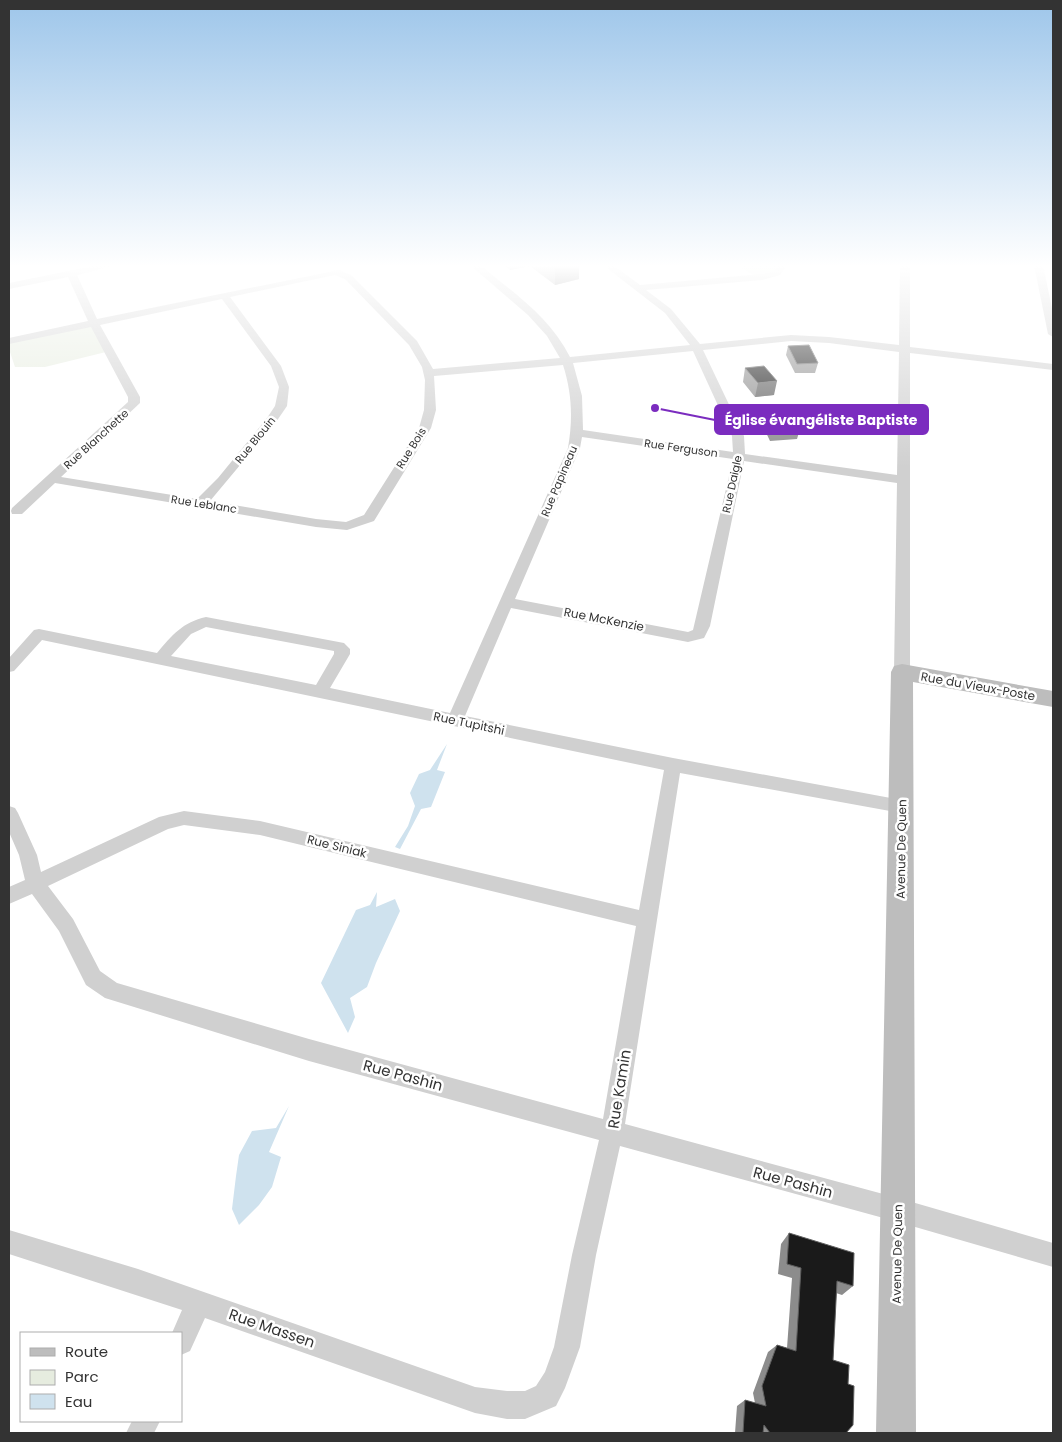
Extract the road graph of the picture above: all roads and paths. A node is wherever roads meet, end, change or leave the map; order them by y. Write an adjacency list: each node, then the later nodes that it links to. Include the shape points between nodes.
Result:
1 (50, 332): 8 (street)
2 (99, 332): 16 (street, Rue Blanchette, via 134,397 134,404)
3 (251, 332): 18 (street, Rue Blouin, via 276,366 284,386 282,406)
4 (404, 332): 13 (street, Rue Bois, via 422,356)
5 (550, 332): 11 (street, Rue Papineau)
6 (686, 332): 9 (street, Rue Daigle)
7 (905, 332): 10 (street, Avenue De Quen)
8 (9, 341)
9 (696, 347): 10 (street, via 791,338); 11 (street); 15 (street, Rue Daigle, via 738,436)
10 (905, 349): 12 (street); 17 (street, Avenue De Quen)
11 (568, 360): 13 (street); 14 (street, Rue Papineau, via 579,408)
12 (1053, 367)
13 (428, 373): 20 (street, Rue Bois, via 431,395 425,428 369,518)
14 (578, 433): 15 (street, Rue Ferguson); 21 (street, Rue Papineau)
15 (739, 456): 17 (street, Rue Ferguson); 22 (street, Rue Daigle)
16 (53, 479): 18 (street, Rue Leblanc); 19 (street, Rue Blanchette)
17 (904, 480): 25 (street, Avenue De Quen)
18 (200, 504): 20 (street, Rue Leblanc, via 316,523)
19 (17, 511)
20 (356, 524)
21 (505, 602): 22 (street, Rue McKenzie, via 688,637); 28 (street, Rue Papineau)
22 (701, 631)
23 (160, 659): 24 (street, Rue Tupitshi, via 39,634); 26 (street, Rue Tupitshi); 26 (street, via 184,630 206,622 339,647 342,654)
24 (9, 667)
25 (902, 672): 27 (street, Rue du Vieux-Poste); 30 (street, Avenue De Quen)
26 (320, 692): 28 (street, Rue Tupitshi)
27 (1053, 699)
28 (455, 720): 29 (street, Rue Tupitshi)
29 (673, 765): 30 (street, Rue Tupitshi); 34 (street, Rue Kamin)
30 (901, 806): 36 (street, Avenue De Quen)
31 (9, 813): 32 (street, Rue Pashin, via 28,855)
32 (35, 884): 33 (street); 34 (street, Rue Siniak, via 165,822 184,818 260,828); 35 (street, Rue Pashin, via 66,925 93,978 112,991 309,1050)
33 (9, 896)
34 (647, 920): 35 (street, Rue Kamin)
35 (612, 1132): 36 (street, Rue Pashin); 41 (street, Rue Kamin, via 567,1347 556,1379 546,1396)
36 (898, 1210): 38 (street, Rue Pashin); 42 (street, Avenue De Quen)
37 (9, 1242): 39 (street, Rue Massen)
38 (1053, 1255)
39 (199, 1303): 40 (street); 41 (street, Rue Massen, via 475,1400 524,1405)
40 (182, 1340)
41 (536, 1400)
42 (896, 1433)

